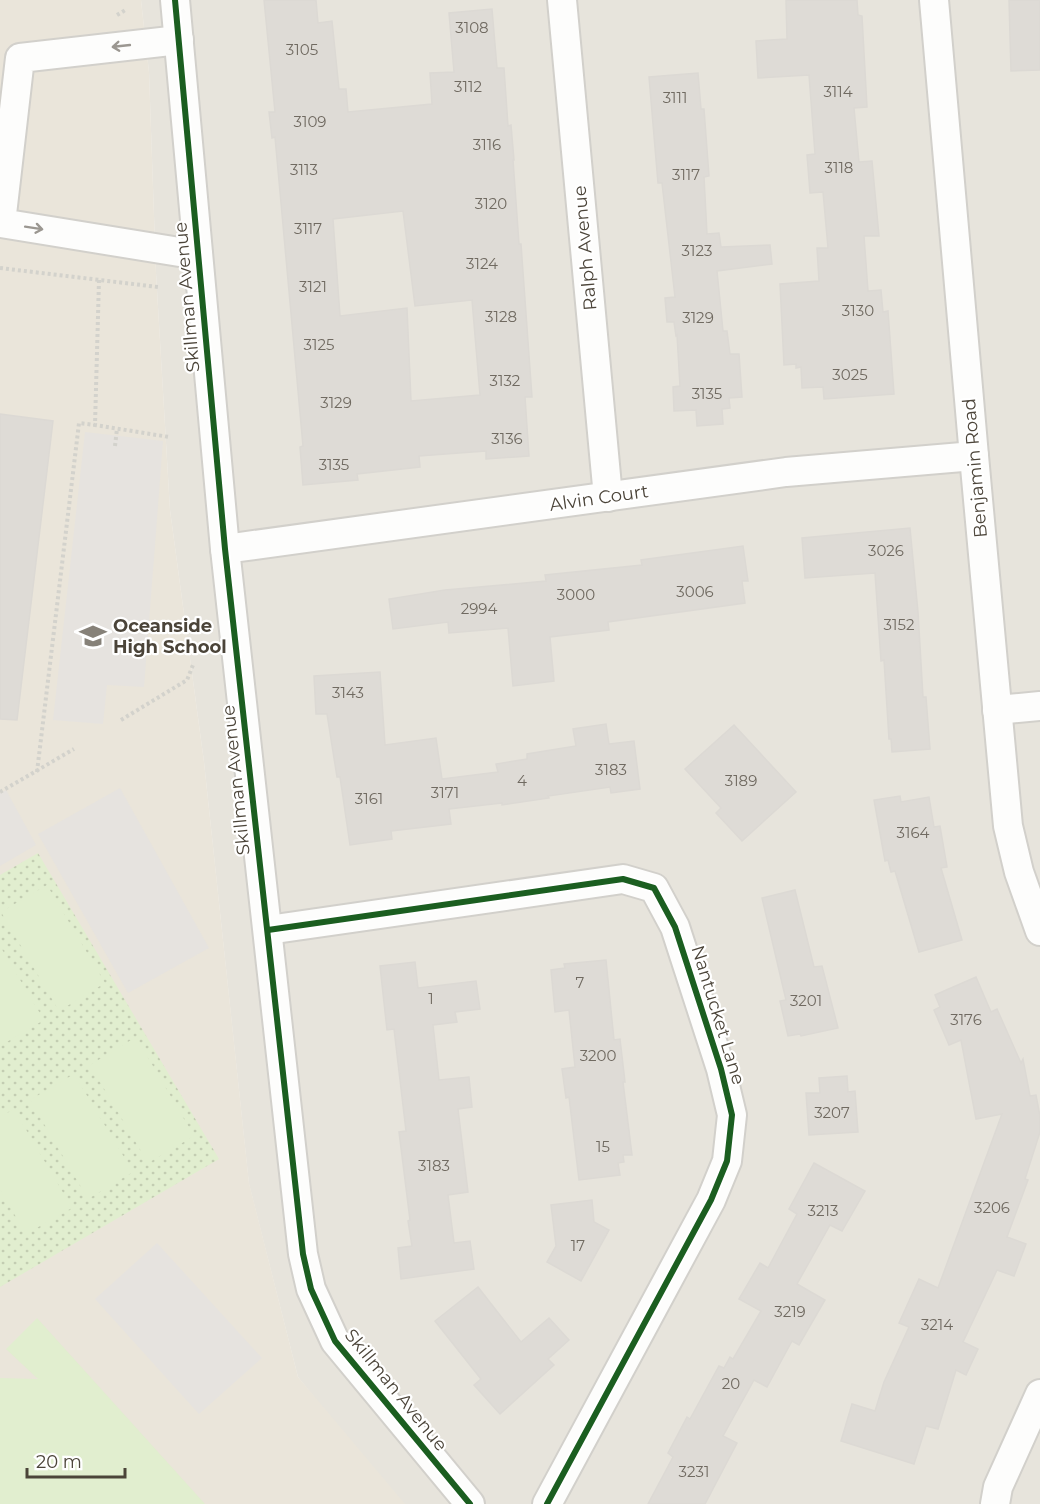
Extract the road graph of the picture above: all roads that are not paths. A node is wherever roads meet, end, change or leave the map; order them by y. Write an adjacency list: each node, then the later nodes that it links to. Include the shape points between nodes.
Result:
1 (175, 0): 4 (street, Skillman Avenue)
2 (562, 0): 7 (street, Ralph Avenue)
3 (933, 0): 6 (street, Benjamin Road)
4 (179, 40): 5 (street, Skillman Avenue); 5 (street, one-way to 5, via 20,58 1,223)
5 (198, 255): 8 (street, Skillman Avenue)
6 (974, 456): 7 (street, Alvin Court, via 786,472); 10 (street, Benjamin Road)
7 (608, 497): 8 (street, Alvin Court)
8 (225, 549): 11 (street, Skillman Avenue)
9 (1040, 706): 10 (street)
10 (997, 710): 12 (street, Benjamin Road, via 1008,826)
11 (268, 930): 14 (street, Skillman Avenue, via 303,1254 311,1289 335,1341); 15 (street, Nantucket Lane, via 623,879 654,888 675,927 732,1115 727,1161 711,1200)
12 (1040, 931)
13 (1040, 1394): 16 (street, via 998,1487)
14 (470, 1504)
15 (547, 1504)
16 (995, 1504)

